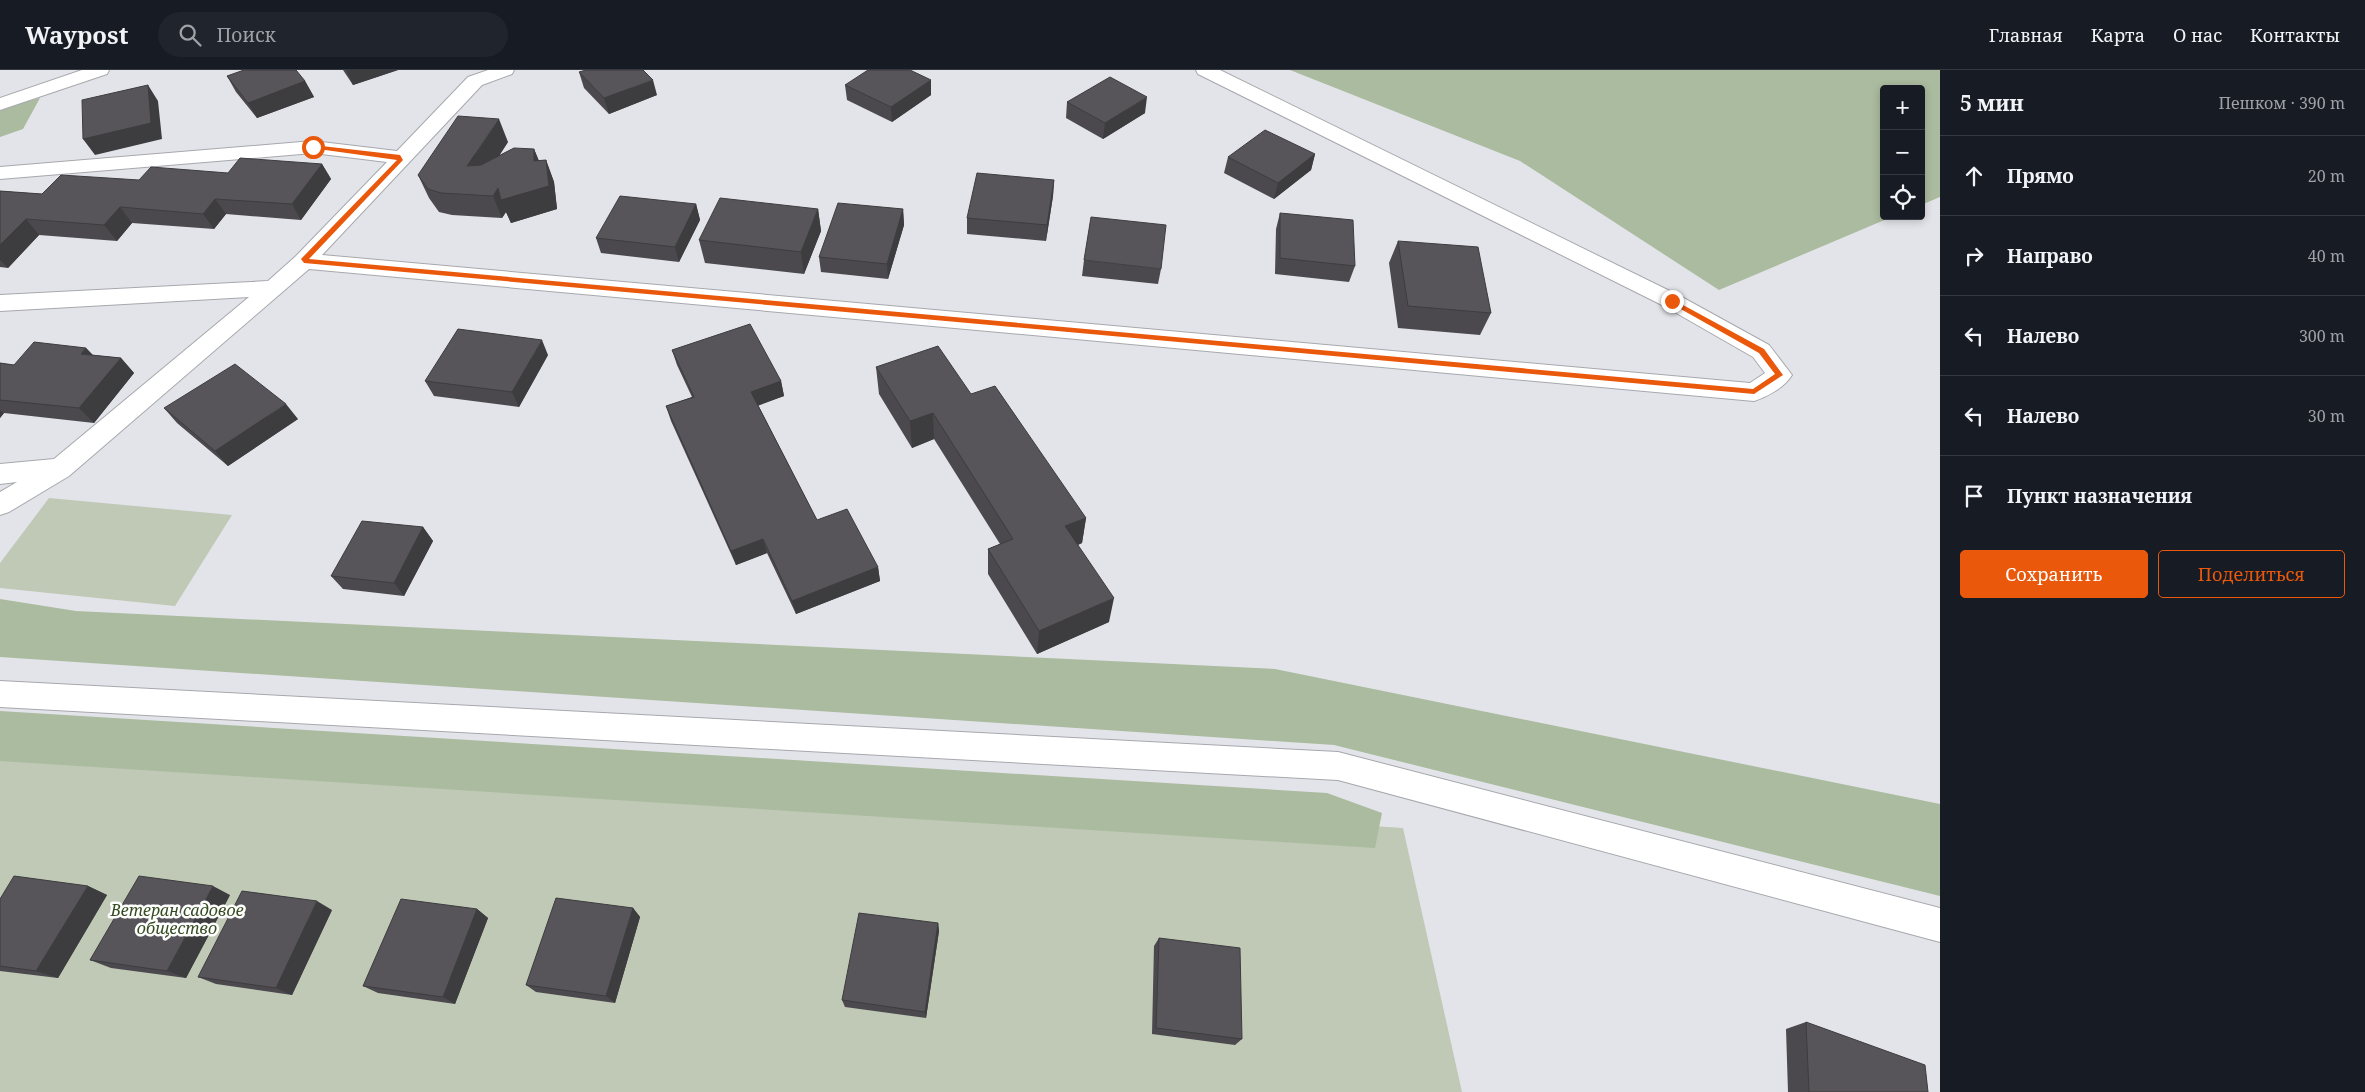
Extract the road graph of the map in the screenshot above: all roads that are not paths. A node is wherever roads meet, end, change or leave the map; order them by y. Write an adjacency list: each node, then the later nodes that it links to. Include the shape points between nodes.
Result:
1 (97, 70): 4 (street)
2 (504, 70): 5 (street, via 475,82)
3 (1205, 70): 7 (street, via 1672,301 1761,351 1780,375 1754,392)
4 (0, 104)
5 (400, 160): 6 (street, via 400,157 313,147); 7 (street)
6 (0, 173)
7 (304, 261): 8 (street)
8 (274, 288): 9 (street); 10 (street)
9 (0, 303)
10 (60, 469): 11 (street); 12 (street)
11 (0, 474)
12 (0, 505)
13 (0, 694): 14 (street, via 1338,766)
14 (1940, 925)

